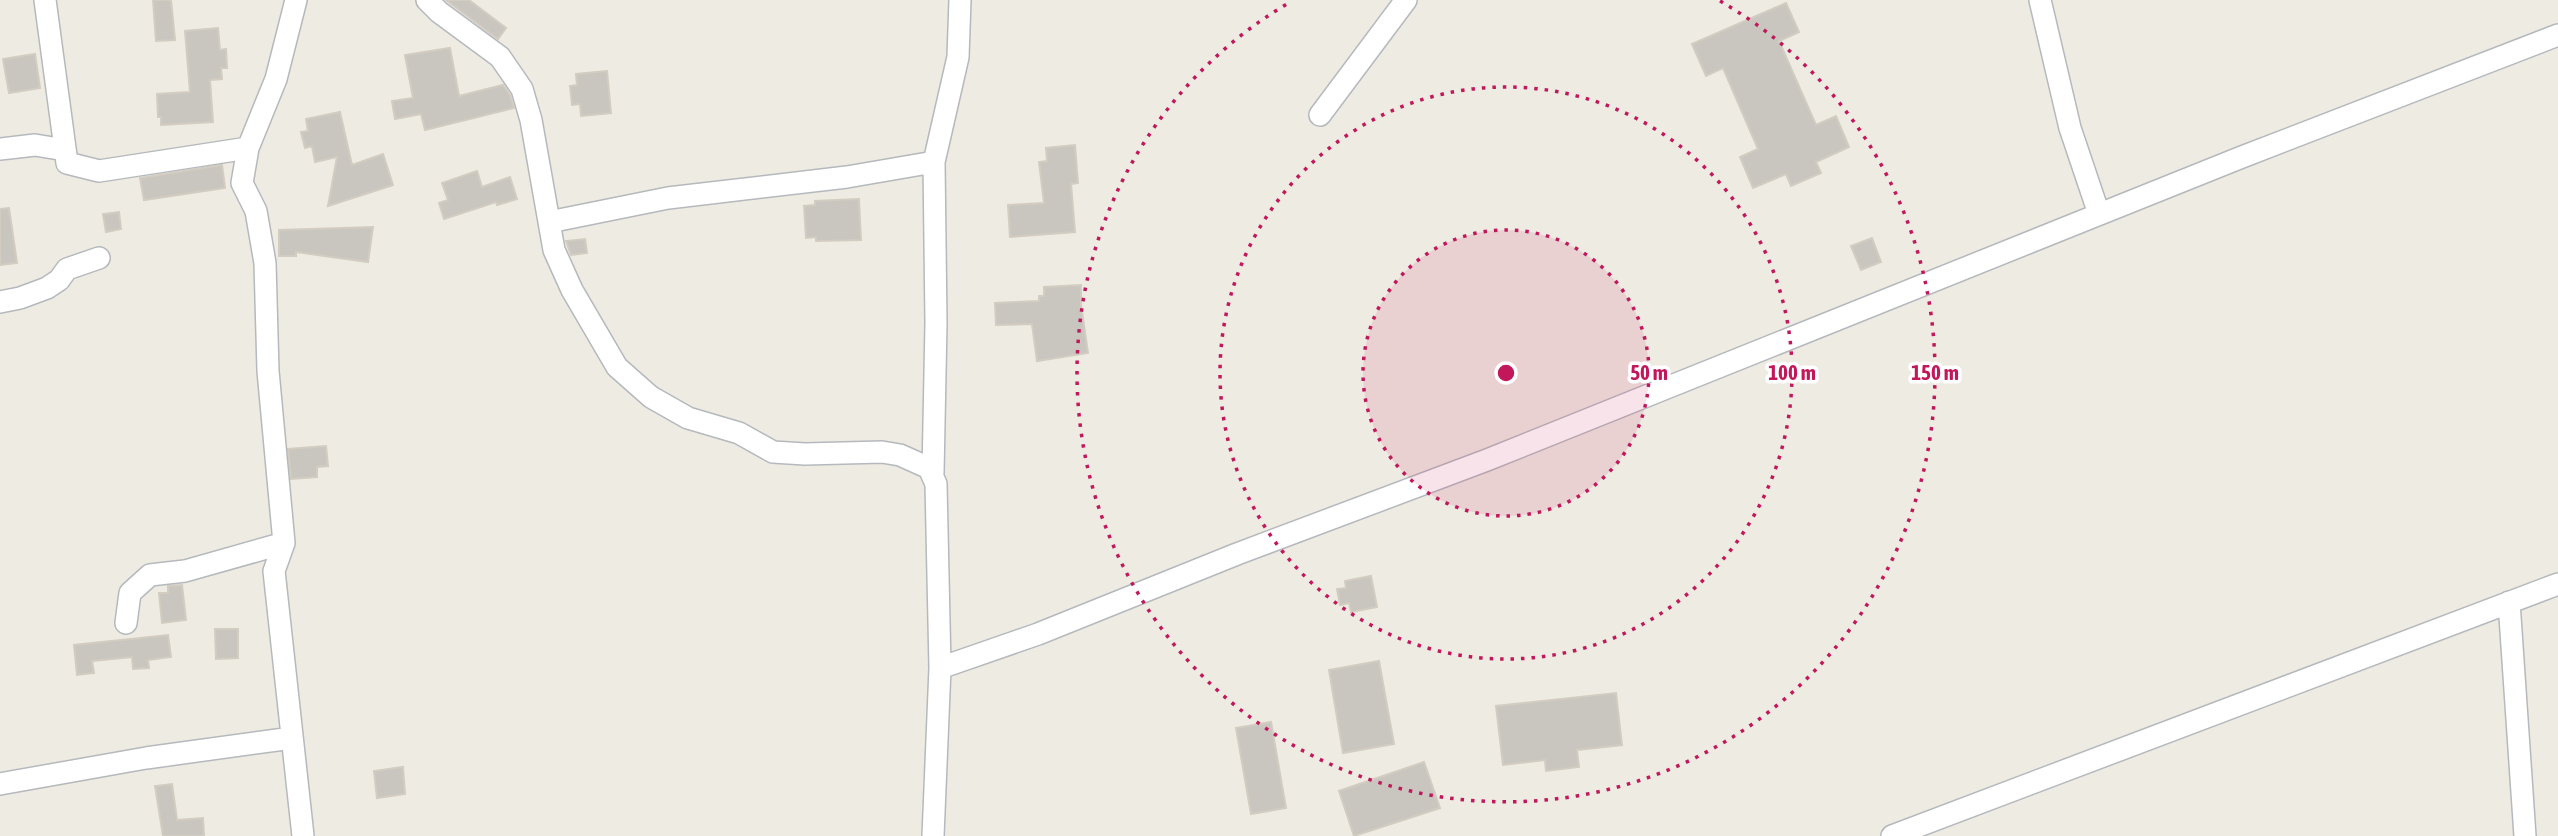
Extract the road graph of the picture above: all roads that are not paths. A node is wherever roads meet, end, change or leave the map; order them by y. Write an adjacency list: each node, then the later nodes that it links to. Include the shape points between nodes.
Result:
1 (46, 0): 11 (street)
2 (296, 0): 9 (street, via 276,79)
3 (427, 0): 14 (street, via 500,57 522,89)
4 (960, 0): 12 (street, via 958,57)
5 (1406, 0): 8 (street)
6 (2040, 0): 13 (street, via 2070,128)
7 (2558, 35): 13 (street)
8 (1320, 115)
9 (248, 148): 11 (street, via 99,171 67,163); 18 (street, via 242,183 256,211 265,263 269,384)
10 (0, 149): 11 (street, via 35,145)
11 (65, 150)
12 (934, 162): 14 (street, via 668,198); 17 (street)
13 (2099, 214): 22 (street, via 1487,460)
14 (549, 222): 17 (street, via 554,250 572,290 617,367 651,397 688,418 739,433 772,452 881,452 900,455)
15 (99, 258): 16 (street, via 67,269 47,288)
16 (0, 302)
17 (933, 473): 22 (street)
18 (284, 542): 21 (street, via 185,571 150,575 130,593); 23 (street, via 274,571)
19 (2558, 584): 20 (street)
20 (2509, 602): 27 (street); 28 (street)
21 (126, 623)
22 (940, 668): 26 (street)
23 (292, 738): 24 (street); 25 (street)
24 (0, 784)
25 (303, 836)
26 (933, 836)
27 (1892, 836)
28 (2525, 836)

